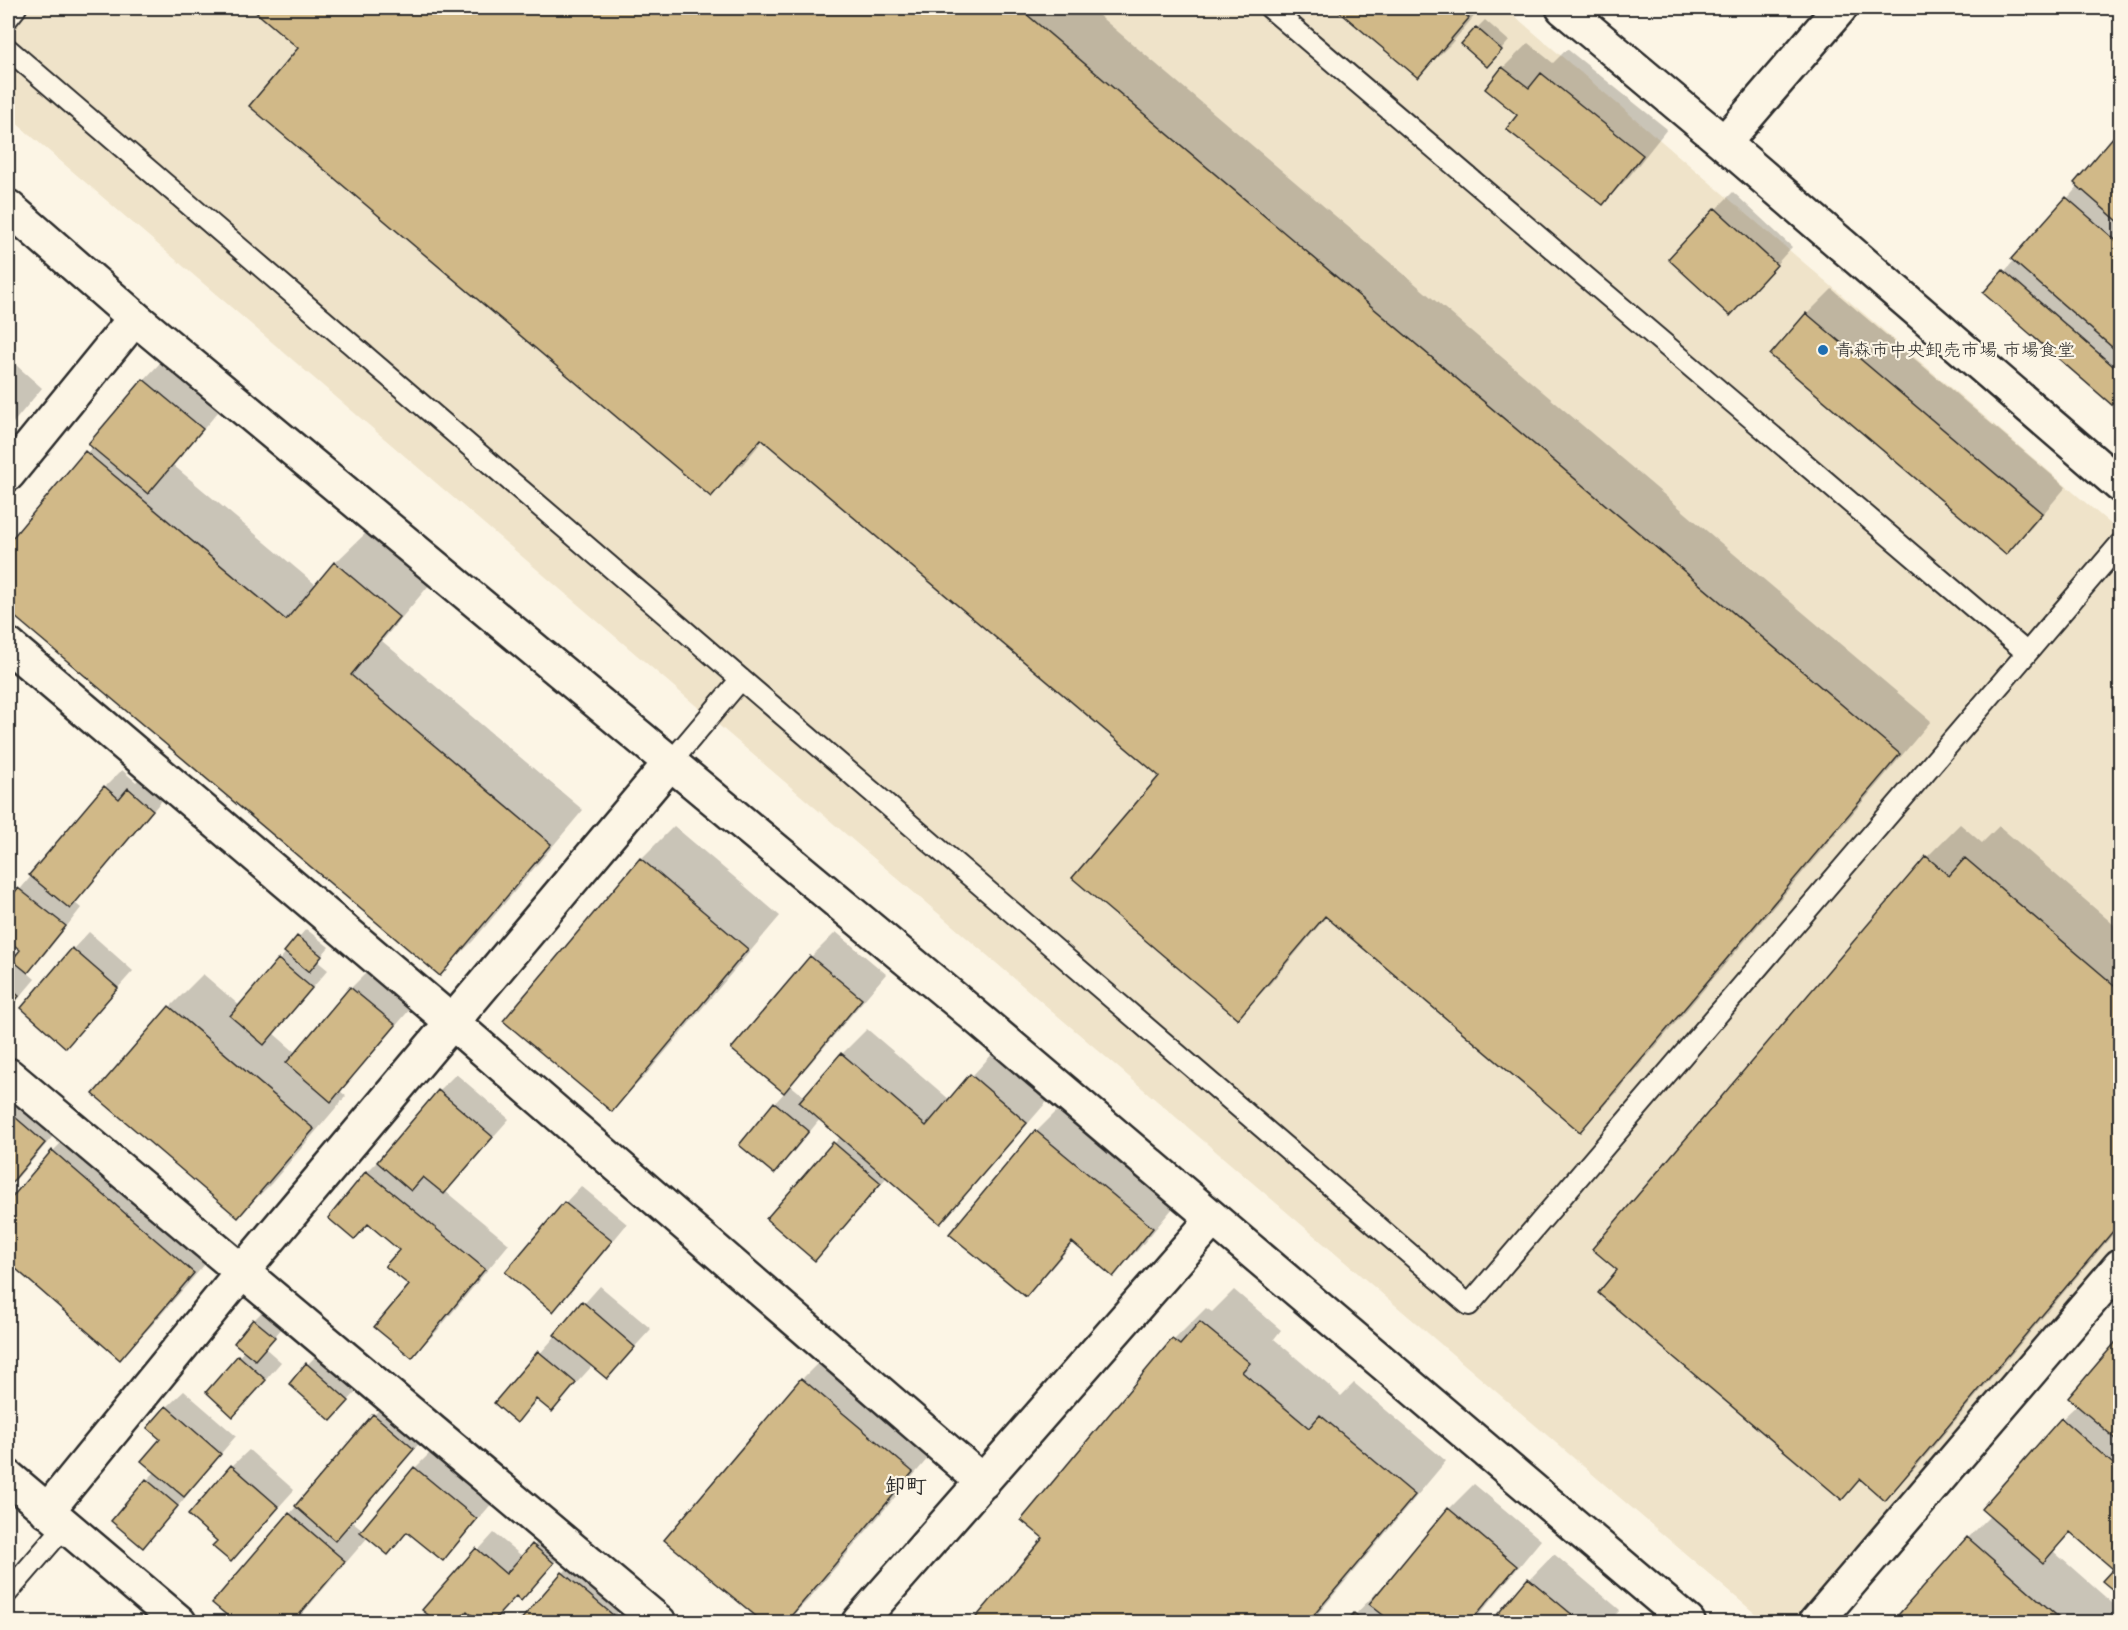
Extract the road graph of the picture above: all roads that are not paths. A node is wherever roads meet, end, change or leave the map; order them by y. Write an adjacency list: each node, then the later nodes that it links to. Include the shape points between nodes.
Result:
1 (16, 8): 5 (lane)
2 (1270, 8): 14 (lane)
3 (1563, 8): 7 (street)
4 (1840, 8): 7 (street)
5 (8, 18)
6 (8, 49): 15 (lane)
7 (1724, 143): 11 (street)
8 (8, 207): 9 (street)
9 (135, 318): 10 (street); 16 (street)
10 (8, 474)
11 (2121, 485)
12 (2121, 544): 14 (lane)
13 (8, 645): 17 (street)
14 (2027, 653): 15 (lane, via 1469,1305)
15 (741, 679): 16 (lane)
16 (671, 762): 17 (street); 19 (street)
17 (453, 1023): 21 (street); 23 (street)
18 (8, 1075): 21 (street)
19 (1212, 1220): 23 (street); 29 (street)
20 (2121, 1266): 30 (street)
21 (242, 1273): 24 (street); 27 (street)
22 (8, 1477): 24 (street)
23 (983, 1482): 28 (street)
24 (56, 1519): 25 (lane); 26 (street)
25 (8, 1592)
26 (179, 1623)
27 (659, 1623)
28 (859, 1623)
29 (1688, 1623)
30 (1816, 1623)

